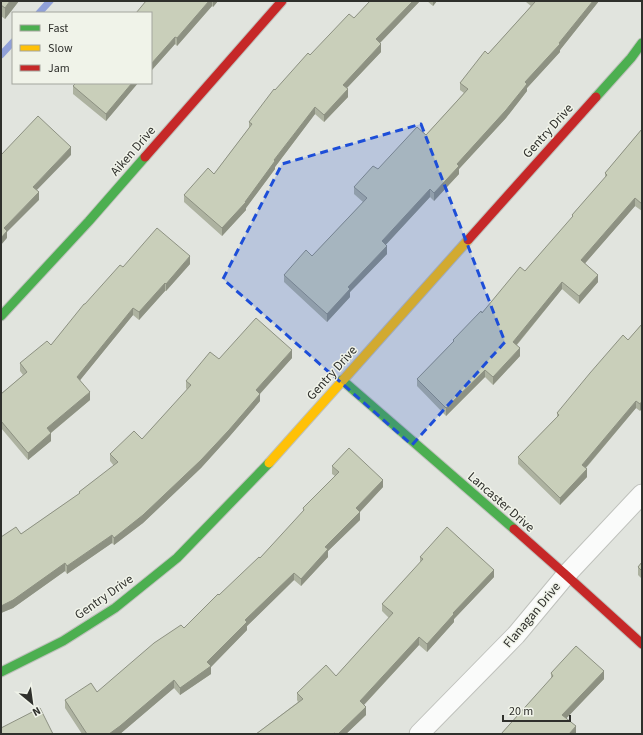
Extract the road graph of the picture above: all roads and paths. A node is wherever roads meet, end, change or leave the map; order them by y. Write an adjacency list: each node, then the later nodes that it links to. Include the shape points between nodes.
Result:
1 (282, 1): 3 (street, Aiken Drive, via 89,221)
2 (642, 43): 4 (street, Gentry Drive)
3 (1, 316)
4 (342, 380): 6 (street, Lancaster Drive); 8 (street, Gentry Drive, via 266,466 177,558 115,608 62,641)
5 (642, 494): 6 (street, Flanagan Drive)
6 (566, 575): 7 (street, Lancaster Drive); 9 (street, Flanagan Drive, via 516,635)
7 (642, 644)
8 (1, 672)
9 (419, 734)

